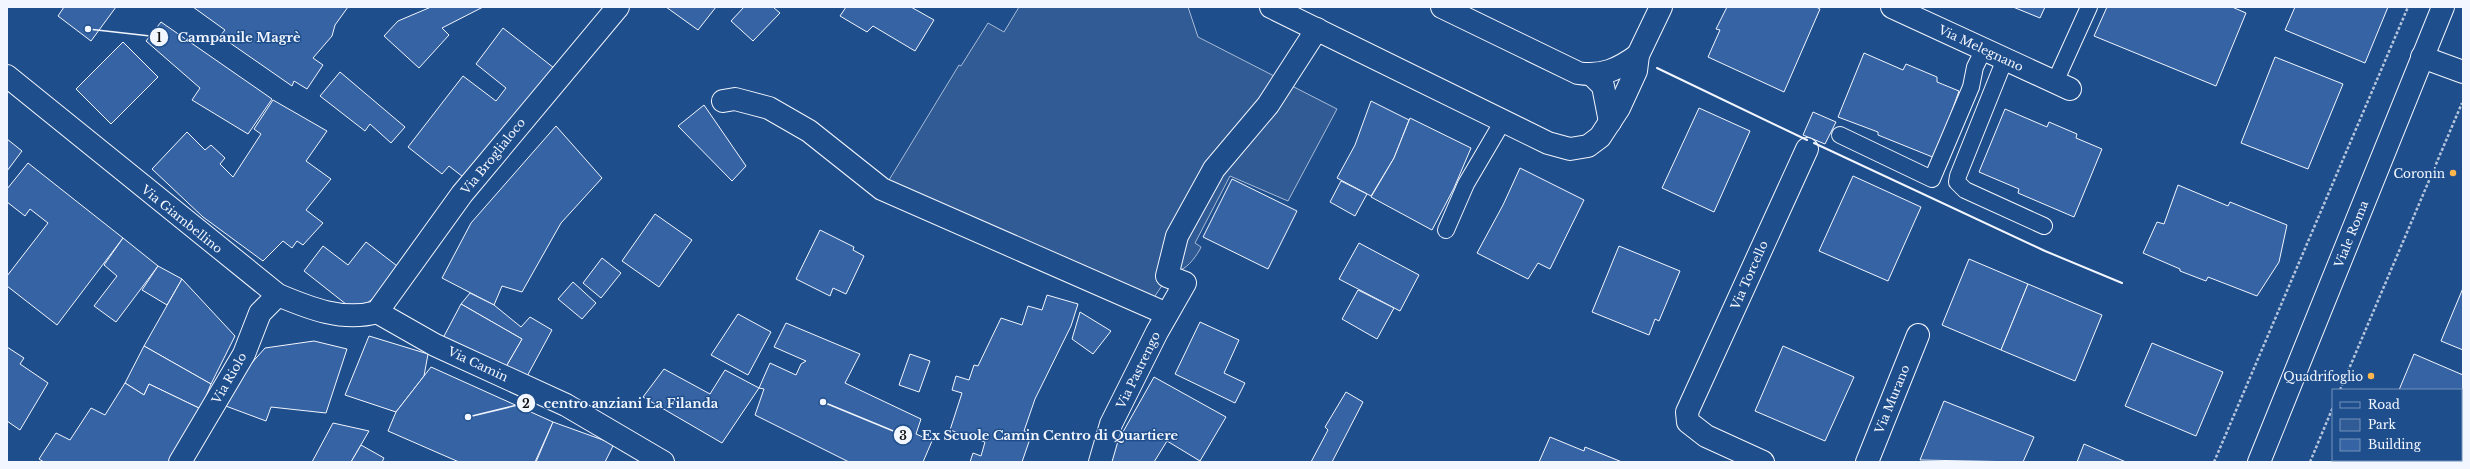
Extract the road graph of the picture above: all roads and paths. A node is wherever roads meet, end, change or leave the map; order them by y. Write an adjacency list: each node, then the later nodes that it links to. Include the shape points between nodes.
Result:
1 (618, 7): 27 (street, Via Broglialoco, via 462,194)
2 (1272, 7): 9 (street)
3 (1442, 7): 16 (street, via 1578,73)
4 (1661, 7): 11 (street)
5 (1892, 7): 10 (street, Via Melegnano)
6 (2089, 7): 17 (lane)
7 (2408, 7): 37 (path)
8 (2443, 7): 12 (street, Viale Roma)
9 (1317, 29): 20 (street); 28 (street, Via Pastrengo, via 1268,105 1214,169 1189,212 1178,236 1167,276 1185,283)
10 (1984, 49): 13 (street, Via Melegnano); 22 (lane, via 1971,77 1971,87 1932,179)
11 (1638, 55): 16 (street, via 1619,68); 21 (street, via 1636,71)
12 (2422, 57): 14 (street); 38 (street, Viale Roma)
13 (2005, 59): 17 (street, Via Melegnano); 24 (lane, via 1957,182 1965,190)
14 (2463, 72)
15 (7, 76): 26 (street, Via Giambellino)
16 (1593, 76): 21 (street, via 1603,86)
17 (2063, 86)
18 (723, 101): 28 (street, via 735,99 769,108 809,131 882,189)
19 (2462, 104): 30 (path)
20 (1503, 121): 21 (street, via 1548,143 1570,149 1588,146 1600,137); 25 (lane, via 1466,184)
21 (1610, 122)
22 (1840, 135)
23 (1807, 149): 35 (street, Via Torcello, via 1691,402 1686,418 1691,427 1706,436)
24 (2044, 226)
25 (1446, 230)
26 (278, 295): 27 (street, Via Giambellino, via 311,308 343,315 361,316); 32 (street, Via Riolo, via 260,313 244,354)
27 (377, 312): 33 (street, Via Camin, via 435,345 566,405)
28 (1167, 314): 34 (street, Via Pastrengo, via 1111,424)
29 (1918, 335): 36 (street, Via Murano)
30 (2340, 389)
31 (2332, 409): 39 (path)
32 (180, 462)
33 (663, 462)
34 (1100, 462)
35 (1763, 462)
36 (1867, 462)
37 (2214, 462)
38 (2259, 462)
39 (2310, 462)

